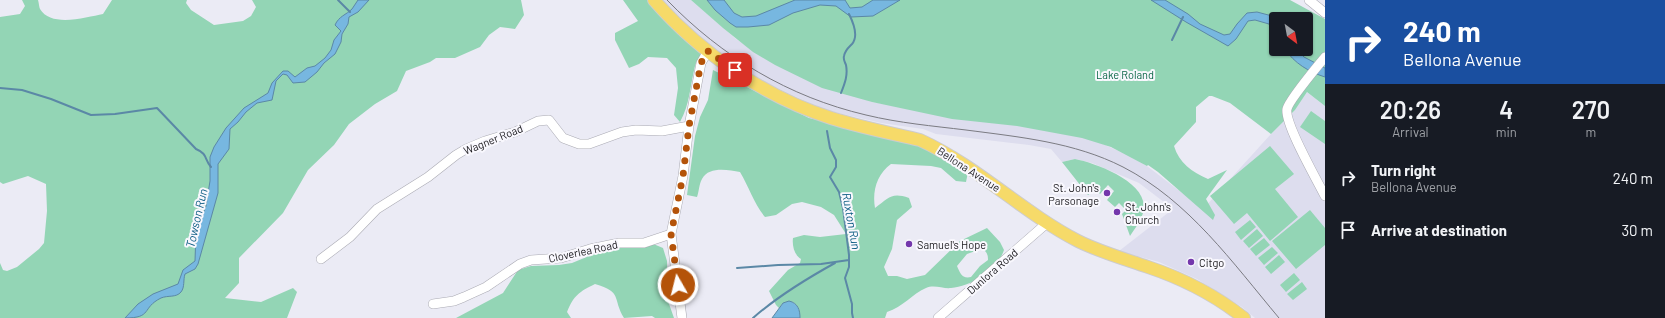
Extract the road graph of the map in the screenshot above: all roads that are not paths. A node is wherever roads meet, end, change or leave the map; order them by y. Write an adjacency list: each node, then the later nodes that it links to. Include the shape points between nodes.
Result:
1 (654, 0): 4 (main road, Bellona Avenue)
2 (1309, 0): 3 (street)
3 (1325, 13)
4 (708, 51): 6 (street, via 701,63); 8 (main road, Bellona Avenue, via 753,82 807,110 844,122 920,140 940,149 966,164)
5 (1325, 57): 7 (street, via 1289,104 1287,114 1292,132)
6 (689, 126): 9 (street, via 683,176); 10 (street, Wagner Road, via 662,131 622,132 589,144 579,144 563,138 549,120 538,121 456,155 428,177 377,209 350,237)
7 (1325, 196)
8 (1047, 223): 13 (street, Dunlora Road); 14 (main road, Bellona Avenue, via 1093,248 1190,283)
9 (671, 234): 11 (street, Cloverlea Road, via 644,243 619,243 561,258 531,260 464,297); 12 (street)
10 (321, 259)
11 (433, 304)
12 (682, 318)
13 (938, 318)
14 (1244, 318)

